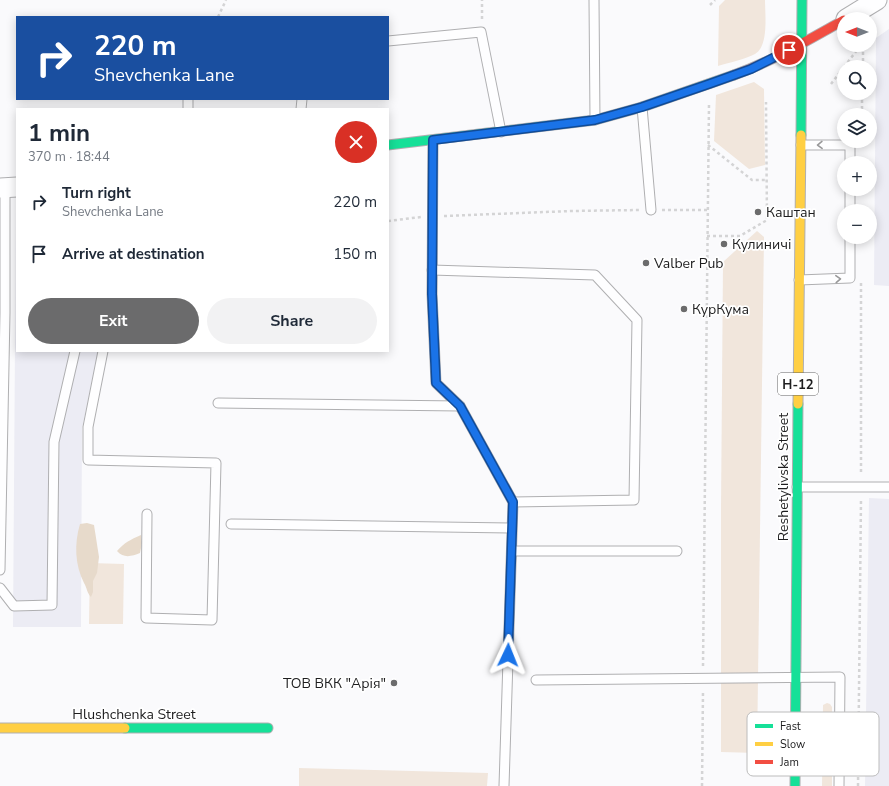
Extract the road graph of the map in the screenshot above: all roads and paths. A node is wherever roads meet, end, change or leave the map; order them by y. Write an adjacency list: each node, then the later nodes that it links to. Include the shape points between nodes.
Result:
1 (226, 0): 9 (path)
2 (482, 0): 11 (path)
3 (594, 0): 21 (lane)
4 (715, 0): 7 (path)
5 (802, 0): 13 (main road, Reshetylivska Street / Н-12)
6 (877, 0): 8 (street)
7 (710, 4)
8 (857, 12)
9 (218, 16)
10 (837, 24): 13 (main road)
11 (482, 32): 12 (lane); 22 (lane)
12 (389, 42)
13 (801, 44): 20 (main road, via 751,69); 26 (main road, Reshetylivska Street / Н-12)
14 (856, 52): 15 (path)
15 (850, 60)
16 (837, 76): 17 (path)
17 (831, 84)
18 (709, 100): 25 (path)
19 (766, 102): 28 (path)
20 (642, 107): 21 (main road); 30 (lane)
21 (595, 120): 22 (main road)
22 (501, 132): 23 (main road)
23 (433, 140): 24 (main road); 32 (lane)
24 (389, 145)
25 (708, 145): 28 (path, via 752,180); 31 (path)
26 (800, 145): 27 (lane, one-way to 26, via 850,145); 39 (main road, Reshetylivska Street / Н-12)
27 (850, 156)
28 (766, 180): 34 (path, via 767,220 740,236)
29 (7, 188): 37 (lane)
30 (651, 210): 31 (path); 32 (path)
31 (708, 210): 34 (path)
32 (433, 216): 33 (path); 36 (lane)
33 (389, 221)
34 (707, 236): 56 (path)
35 (850, 244): 39 (lane, one-way to 35, via 850,278)
36 (432, 270): 43 (lane, via 436,383); 47 (lane, via 595,275 637,320 634,500)
37 (2, 276): 53 (lane, via 5,312)
38 (861, 278): 45 (path)
39 (799, 280): 44 (main road, Reshetylivska Street / Н-12)
40 (75, 352): 54 (lane, via 54,442 52,605 14,606)
41 (103, 352): 48 (lane, via 88,427 88,460 216,463 212,620 146,618)
42 (218, 403): 43 (lane)
43 (460, 406): 47 (lane)
44 (797, 487): 45 (lane); 55 (main road, Reshetylivska Street / Н-12)
45 (861, 487): 46 (lane); 60 (path)
46 (889, 487)
47 (513, 502): 50 (lane)
48 (147, 514)
49 (231, 524): 50 (lane)
50 (511, 528): 52 (lane)
51 (677, 550): 52 (lane)
52 (512, 551): 66 (lane)
53 (0, 570)
54 (0, 588)
55 (796, 678): 56 (lane); 58 (main road, Reshetylivska Street / Н-12); 59 (lane, via 840,677)
56 (703, 679): 57 (lane); 67 (path)
57 (536, 680)
58 (796, 712)
59 (840, 712)
60 (859, 712)
61 (0, 728): 62 (main road, Hlushchenka Street)
62 (268, 728)
63 (795, 776): 68 (main road, Reshetylivska Street / Н-12)
64 (839, 776): 69 (lane)
65 (858, 776): 70 (path)
66 (504, 786)
67 (702, 786)
68 (795, 786)
69 (839, 786)
70 (858, 786)

